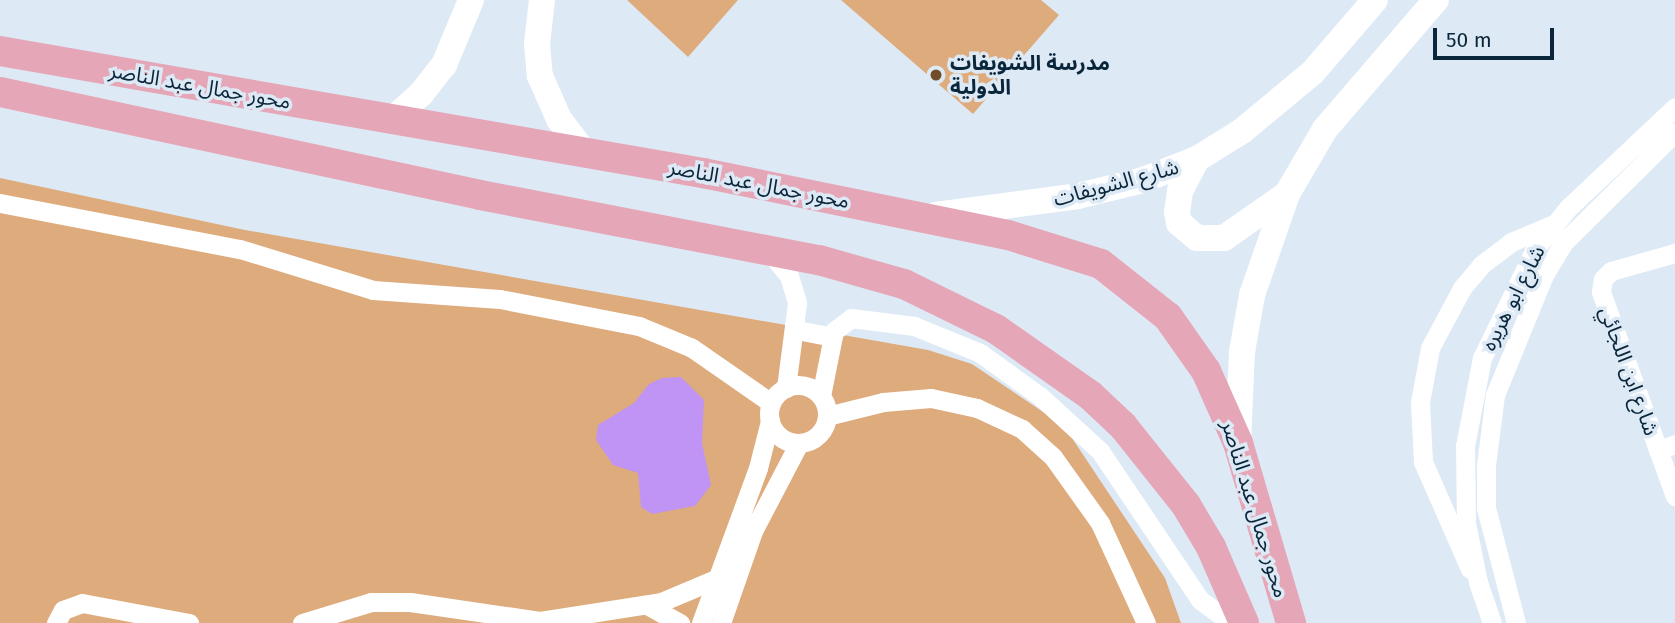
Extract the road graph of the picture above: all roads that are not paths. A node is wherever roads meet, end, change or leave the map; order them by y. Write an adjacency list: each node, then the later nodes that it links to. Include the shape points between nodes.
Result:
1 (471, 0): 8 (main road, via 444,65)
2 (542, 0): 10 (main road, via 537,44 540,76 559,119)
3 (1376, 0): 11 (main road, شارع الشويفات, via 1313,72 1242,131)
4 (1436, 0): 12 (main road, via 1325,129)
5 (0, 51): 8 (main road, محور جمال عبد الناصر)
6 (0, 92): 16 (main road, via 467,192)
7 (1675, 107): 15 (street, شارع ابو هريره)
8 (393, 119): 10 (main road, محور جمال عبد الناصر)
9 (1675, 132): 42 (street, شارع ابو هريره, via 1563,243 1544,275 1494,395 1486,508)
10 (584, 152): 14 (main road, محور جمال عبد الناصر)
11 (1197, 159): 12 (main road, via 1180,191 1177,212 1179,223 1197,238 1224,238); 14 (main road, شارع الشويفات, via 1143,180 1078,196)
12 (1287, 194): 25 (main road, via 1252,295 1242,352)
13 (0, 204): 22 (street, via 240,249 373,290 500,299 639,326 692,348)
14 (920, 216): 25 (main road, محور جمال عبد الناصر, via 1069,251 1121,276 1168,317 1188,344 1206,371)
15 (1555, 224): 29 (street, شارع ابو هريره, via 1535,249 1500,315 1476,384 1465,446 1466,523); 29 (street, via 1511,242 1481,265 1462,288 1430,348 1420,402 1423,462 1453,538)
16 (768, 250): 18 (street, via 796,290); 32 (main road, via 856,268 951,304 1090,394 1153,461 1186,505 1211,547)
17 (1675, 253): 26 (street, شارع ابن اللجائي, via 1611,271 1603,279 1601,292)
18 (797, 330): 19 (street); 20 (street)
19 (832, 337): 21 (street); 32 (street, via 838,325 852,318 903,323 961,343 1007,371 1100,451 1200,600 1222,615)
20 (786, 388): 21 (street, via 805,386); 22 (street)
21 (821, 396): 23 (street)
22 (770, 412): 24 (street, via 780,437); 28 (street, via 758,468)
23 (827, 416): 24 (street, via 821,432); 39 (street, via 883,402 931,398 977,408 1022,429 1053,457 1100,523)
24 (799, 443): 38 (street, via 753,531)
25 (1238, 443): 40 (main road, محور جمال عبد الناصر)
26 (1667, 447): 27 (street, شارع ابن اللجائي)
27 (1675, 496)
28 (716, 579): 30 (street, via 675,599); 37 (street)
29 (1478, 582): 41 (street, شارع ابو هريره)
30 (647, 605): 35 (street, via 519,621 410,603 372,602); 36 (street)
31 (111, 616): 33 (street, via 75,603 63,610); 34 (street)
32 (1244, 621)
33 (56, 623)
34 (189, 623)
35 (302, 623)
36 (680, 623)
37 (701, 623)
38 (721, 623)
39 (1146, 623)
40 (1291, 623)
41 (1492, 623)
42 (1516, 623)

